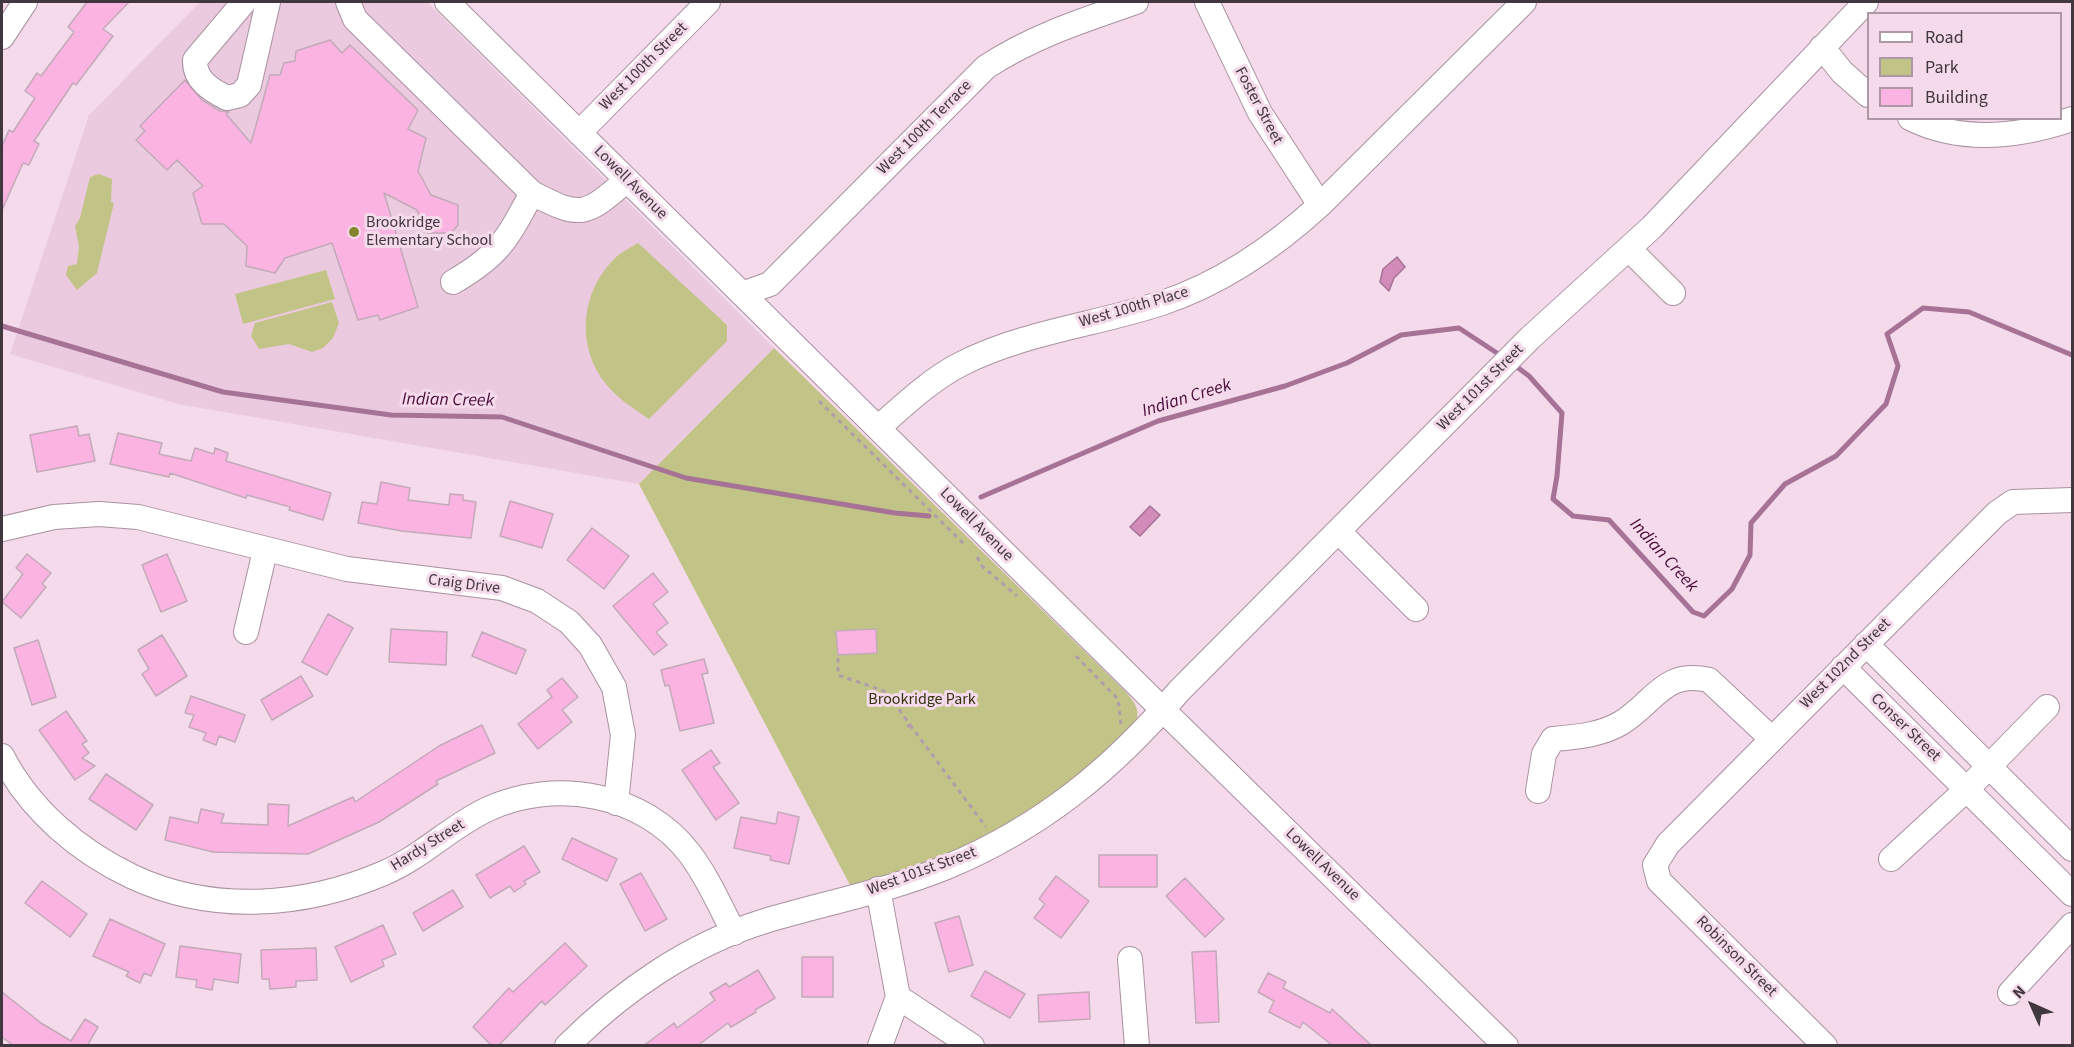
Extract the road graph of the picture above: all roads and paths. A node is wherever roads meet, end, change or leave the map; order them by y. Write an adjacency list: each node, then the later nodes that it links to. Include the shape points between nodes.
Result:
1 (25, 2): 11 (street)
2 (244, 2): 3 (street, via 195,60 194,69 201,80 227,98 240,94 249,85)
3 (268, 2)
4 (348, 2): 18 (street, via 355,19)
5 (447, 2): 16 (street, Lowell Avenue)
6 (708, 2): 16 (street, West 100th Street)
7 (1136, 2): 23 (street, West 100th Terrace, via 1044,34 987,67 770,284)
8 (1207, 2): 19 (street, Foster Street, via 1260,113)
9 (1524, 2): 19 (street, West 100th Place)
10 (1866, 2): 12 (street, West 101st Street)
11 (2, 37)
12 (1822, 47): 13 (street, via 1842,72); 20 (street, West 101st Street)
13 (1867, 93)
14 (2073, 119): 15 (street, via 2023,133 1984,136 1952,132)
15 (1916, 120)
16 (579, 132): 17 (street, Lowell Avenue)
17 (627, 180): 18 (street, via 598,205 580,210 565,210); 23 (street, Lowell Avenue)
18 (532, 193): 21 (street, via 506,240 484,265)
19 (1320, 205): 25 (street, West 100th Place, via 1247,264 1208,285 1162,303 1001,346 931,382)
20 (1629, 249): 22 (street); 28 (street, West 101st Street, via 1530,338)
21 (453, 282)
22 (1673, 293)
23 (742, 294): 25 (street, Lowell Avenue)
24 (814, 396): 29 (path)
25 (878, 428): 40 (street, Lowell Avenue)
26 (2065, 500): 35 (street, West 102nd Street, via 2013,502 1997,513)
27 (2, 529): 30 (street, Craig Drive, via 54,516 99,514 138,518)
28 (1338, 531): 33 (street); 40 (street, West 101st Street)
29 (968, 548)
30 (265, 551): 34 (street); 49 (street, Craig Drive, via 347,569 501,588 537,601 569,622 600,658 619,703 623,735)
31 (977, 556): 32 (path, via 982,566)
32 (1017, 596)
33 (1416, 609)
34 (246, 632)
35 (1866, 644): 38 (street, West 102nd Street); 46 (street, Conser Street)
36 (1070, 649): 43 (path, via 1118,699)
37 (838, 658): 41 (path, via 838,675 887,692)
38 (1844, 667): 44 (street, West 102nd Street); 47 (street, Conser Street)
39 (2047, 707): 46 (street)
40 (1163, 710): 54 (street, West 101st Street, via 1102,772 1060,805 989,848); 65 (street, Lowell Avenue)
41 (910, 725): 42 (path); 50 (path)
42 (906, 728)
43 (1121, 729)
44 (1772, 739): 48 (street, via 1709,680 1680,678 1654,694 1620,724 1582,737 1553,739 1544,754); 53 (street, West 102nd Street, via 1668,844)
45 (2, 756): 49 (street, Hardy Street, via 28,797 51,822 113,868 185,895 230,902 276,902 343,889 386,873 488,809 526,796 567,792)
46 (1989, 766): 47 (street); 51 (street, Conser Street)
47 (1967, 789): 52 (street); 55 (street, Conser Street)
48 (1538, 791)
49 (616, 803): 57 (street, Hardy Street, via 653,820 678,840 705,876)
50 (988, 830)
51 (2073, 849)
52 (1892, 859)
53 (1655, 865): 66 (street, Robinson Street, via 1659,881)
54 (878, 889): 57 (street, West 101st Street); 60 (street)
55 (2073, 894)
56 (2073, 925): 59 (street)
57 (734, 933): 61 (street, West 101st Street, via 667,966 630,990)
58 (1130, 959): 64 (street)
59 (2010, 993)
60 (898, 997): 62 (street); 63 (street)
61 (567, 1046)
62 (880, 1046)
63 (972, 1046)
64 (1137, 1046)
65 (1506, 1046)
66 (1825, 1046)

